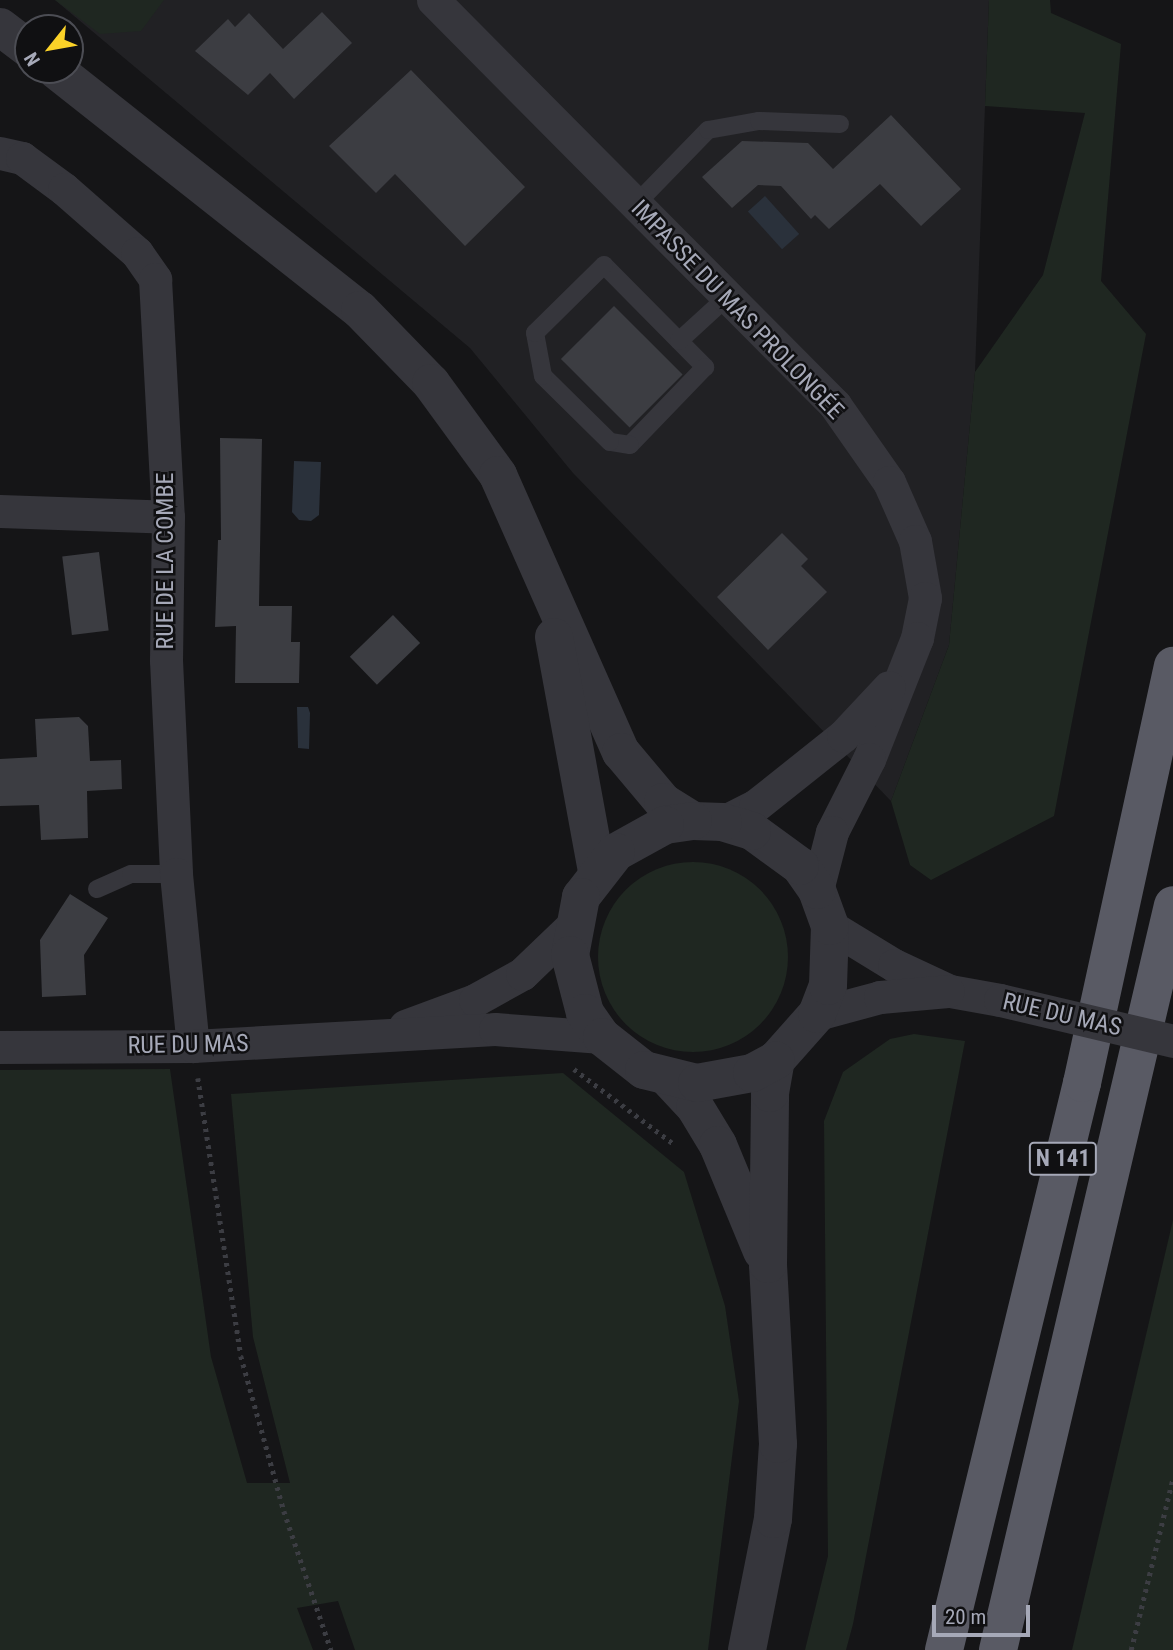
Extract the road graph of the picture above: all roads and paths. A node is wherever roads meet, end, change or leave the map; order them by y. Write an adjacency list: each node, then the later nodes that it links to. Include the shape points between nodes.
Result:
1 (433, 0): 5 (street, IMPASSE DU MAS PROLONGÉE)
2 (74, 84): 10 (street, via 360,310 422,374 498,475)
3 (840, 124): 5 (lane, via 759,121 708,130)
4 (0, 153): 9 (street, RUE DE LA COMBE, via 22,158 64,189 137,253 155,279)
5 (635, 205): 6 (street, IMPASSE DU MAS PROLONGÉE)
6 (727, 297): 7 (lane); 12 (street, IMPASSE DU MAS PROLONGÉE, via 835,405 889,482 915,541 925,598 917,638)
7 (679, 341): 7 (lane, via 705,367 629,446 610,442 543,376 535,333 604,265)
8 (0, 511): 9 (street)
9 (168, 517): 15 (street, RUE DE LA COMBE, via 166,660)
10 (548, 593): 13 (street, via 621,752 663,802); 14 (street, via 562,696)
11 (1173, 666): 36 (highway, N 141, via 1082,1083)
12 (900, 675): 13 (street, via 843,736 755,806); 17 (street, via 869,759 832,832)
13 (708, 821): 14 (street, via 639,836); 17 (street, via 778,845)
14 (597, 872): 19 (street, via 581,897)
15 (176, 874): 16 (lane, via 131,874); 29 (street, RUE DE LA COMBE)
16 (97, 889)
17 (817, 890): 20 (street)
18 (1173, 905): 37 (highway, N 141)
19 (573, 926): 23 (street, RUE DU MAS, via 522,974 475,1000); 24 (street, via 574,985)
20 (830, 926): 21 (street, RUE DU MAS, via 894,965); 22 (street, via 828,986)
21 (950, 990): 22 (street, RUE DU MAS, via 880,997); 25 (street, RUE DU MAS, bridge)
22 (817, 1014): 27 (street)
23 (377, 1037): 24 (street, RUE DU MAS, via 495,1029); 29 (street, RUE DU MAS)
24 (601, 1037): 30 (street, via 621,1056)
25 (1173, 1041)
26 (0, 1047): 29 (street, RUE DU MAS)
27 (776, 1059): 30 (street, via 725,1081); 32 (street, via 770,1093)
28 (562, 1060): 31 (path, via 685,1152)
29 (200, 1065): 34 (path, via 241,1356 284,1511)
30 (669, 1079): 31 (street, via 695,1107)
31 (718, 1145): 32 (street)
32 (768, 1264): 35 (street, via 778,1444 773,1519)
33 (1173, 1478): 38 (path)
34 (331, 1650)
35 (747, 1650)
36 (944, 1650)
37 (998, 1650)
38 (1131, 1650)

